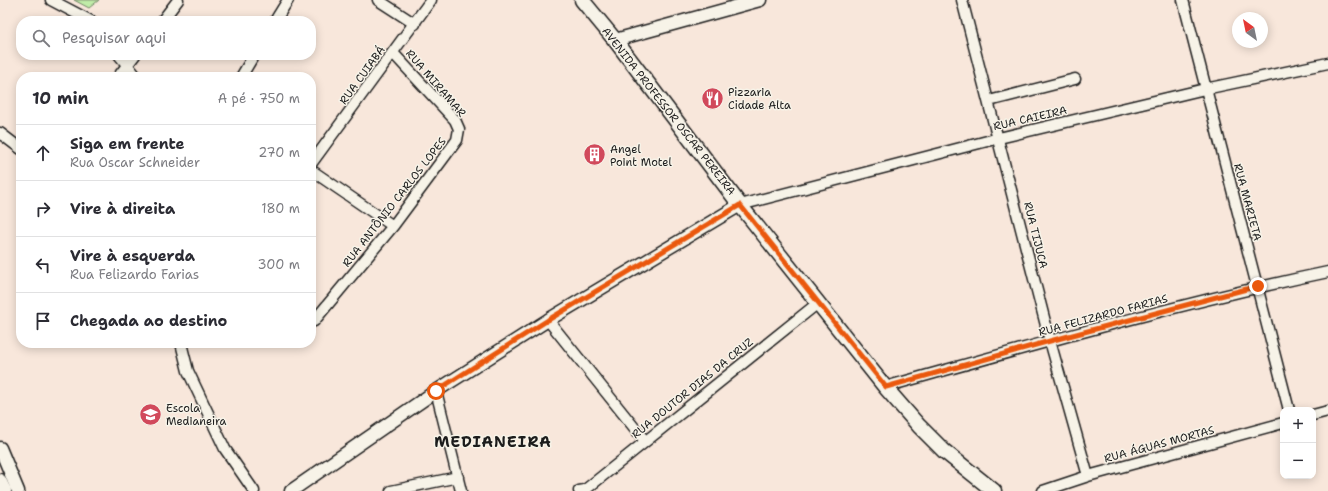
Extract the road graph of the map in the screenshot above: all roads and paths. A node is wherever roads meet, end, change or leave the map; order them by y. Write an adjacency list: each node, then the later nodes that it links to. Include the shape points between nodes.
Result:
1 (51, 0): 10 (street)
2 (178, 0): 11 (street)
3 (288, 0): 12 (street)
4 (378, 0): 13 (street)
5 (431, 0): 13 (street, RUA CUIABÁ)
6 (582, 0): 14 (main road, AVENIDA PROFESSOR OSCAR PEREIRA)
7 (760, 0): 14 (street)
8 (962, 0): 26 (street, RUA TIJUCA)
9 (1183, 0): 25 (street, RUA MARIETA)
10 (81, 16)
11 (166, 16)
12 (278, 16)
13 (415, 24): 15 (street, RUA CUIABÁ)
14 (615, 40): 33 (main road, AVENIDA PROFESSOR OSCAR PEREIRA)
15 (394, 53): 27 (street, RUA MIRAMAR, via 455,120); 31 (street, RUA CUIABÁ)
16 (123, 60): 20 (street)
17 (131, 60): 20 (street)
18 (251, 60): 23 (street)
19 (1328, 63): 25 (street, RUA CAIEIRA)
20 (127, 65): 21 (street); 22 (street)
21 (122, 72)
22 (133, 72)
23 (244, 72)
24 (1075, 79): 26 (street)
25 (1205, 88): 29 (street, RUA CAIEIRA); 36 (street, RUA MARIETA)
26 (989, 101): 29 (street, RUA TIJUCA)
27 (459, 129): 34 (street, RUA ANTÔNIO CARLOS LOPES, via 457,140)
28 (0, 133): 30 (street)
29 (998, 138): 33 (street, RUA CAIEIRA); 40 (street, RUA TIJUCA)
30 (16, 145)
31 (316, 157)
32 (316, 173): 34 (street)
33 (740, 205): 37 (main road, AVENIDA PROFESSOR OSCAR PEREIRA); 39 (street)
34 (393, 226): 38 (street, RUA ANTÔNIO CARLOS LOPES)
35 (1328, 272): 36 (street, RUA FELIZARDO FARIAS)
36 (1258, 286): 40 (street, RUA FELIZARDO FARIAS); 44 (street, RUA MARIETA)
37 (818, 303): 42 (main road, AVENIDA PROFESSOR OSCAR PEREIRA); 48 (street, RUA DOUTOR DIAS DA CRUZ)
38 (316, 319)
39 (548, 320): 43 (street); 48 (street)
40 (1050, 341): 42 (street, RUA FELIZARDO FARIAS); 50 (street, RUA TIJUCA)
41 (182, 348): 55 (street, via 188,371 225,449)
42 (886, 387): 60 (main road, AVENIDA PROFESSOR OSCAR PEREIRA, via 944,451)
43 (436, 391): 51 (street); 56 (street)
44 (1288, 407)
45 (1328, 411): 46 (street)
46 (1316, 414)
47 (1280, 424): 50 (street, RUA ÁGUAS MORTAS)
48 (645, 441): 59 (street, RUA DOUTOR DIAS DA CRUZ, via 585,490)
49 (0, 448): 54 (street)
50 (1088, 476): 61 (street, RUA ÁGUAS MORTAS)
51 (458, 477): 57 (street); 58 (street)
52 (0, 480): 53 (street)
53 (5, 491)
54 (18, 491)
55 (254, 491)
56 (291, 491)
57 (391, 491)
58 (461, 491)
59 (579, 491)
60 (994, 491)
61 (1043, 491)

